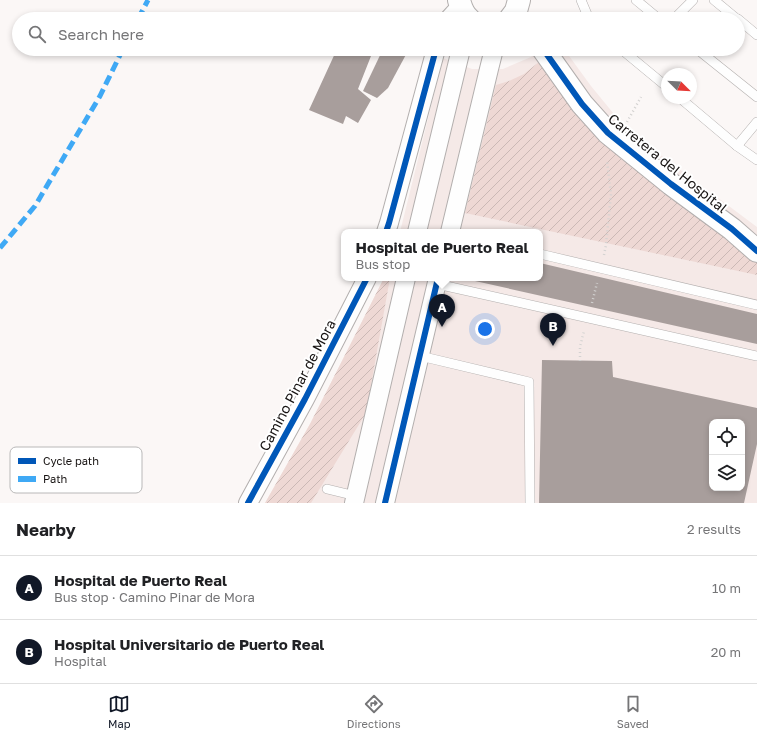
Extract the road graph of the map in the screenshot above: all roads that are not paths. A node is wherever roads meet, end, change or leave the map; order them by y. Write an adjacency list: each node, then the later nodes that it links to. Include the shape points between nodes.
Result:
1 (581, 0): 5 (lane)
2 (636, 0): 6 (lane)
3 (693, 0): 7 (lane)
4 (714, 0): 8 (lane)
5 (586, 12)
6 (651, 12)
7 (681, 12)
8 (729, 12)
9 (745, 25): 10 (lane)
10 (757, 35)
11 (434, 56): 23 (street)
12 (458, 56): 24 (street)
13 (492, 56): 25 (street)
14 (548, 56): 26 (street, Carretera del Hospital, via 582,104 608,133)
15 (629, 56): 17 (lane)
16 (706, 56): 18 (lane)
17 (661, 82)
18 (757, 96)
19 (687, 104): 21 (lane)
20 (757, 122): 21 (lane)
21 (737, 146): 22 (lane)
22 (757, 160)
23 (387, 229)
24 (418, 229)
25 (451, 229)
26 (757, 251)
27 (543, 255): 31 (lane)
28 (365, 281): 36 (street, Camino Pinar de Mora)
29 (405, 281): 35 (street)
30 (438, 281): 32 (street); 33 (lane)
31 (757, 305)
32 (420, 356): 37 (street); 38 (lane, via 529,382)
33 (757, 356)
34 (328, 489): 35 (lane)
35 (355, 500)
36 (248, 503)
37 (385, 503)
38 (530, 503)

